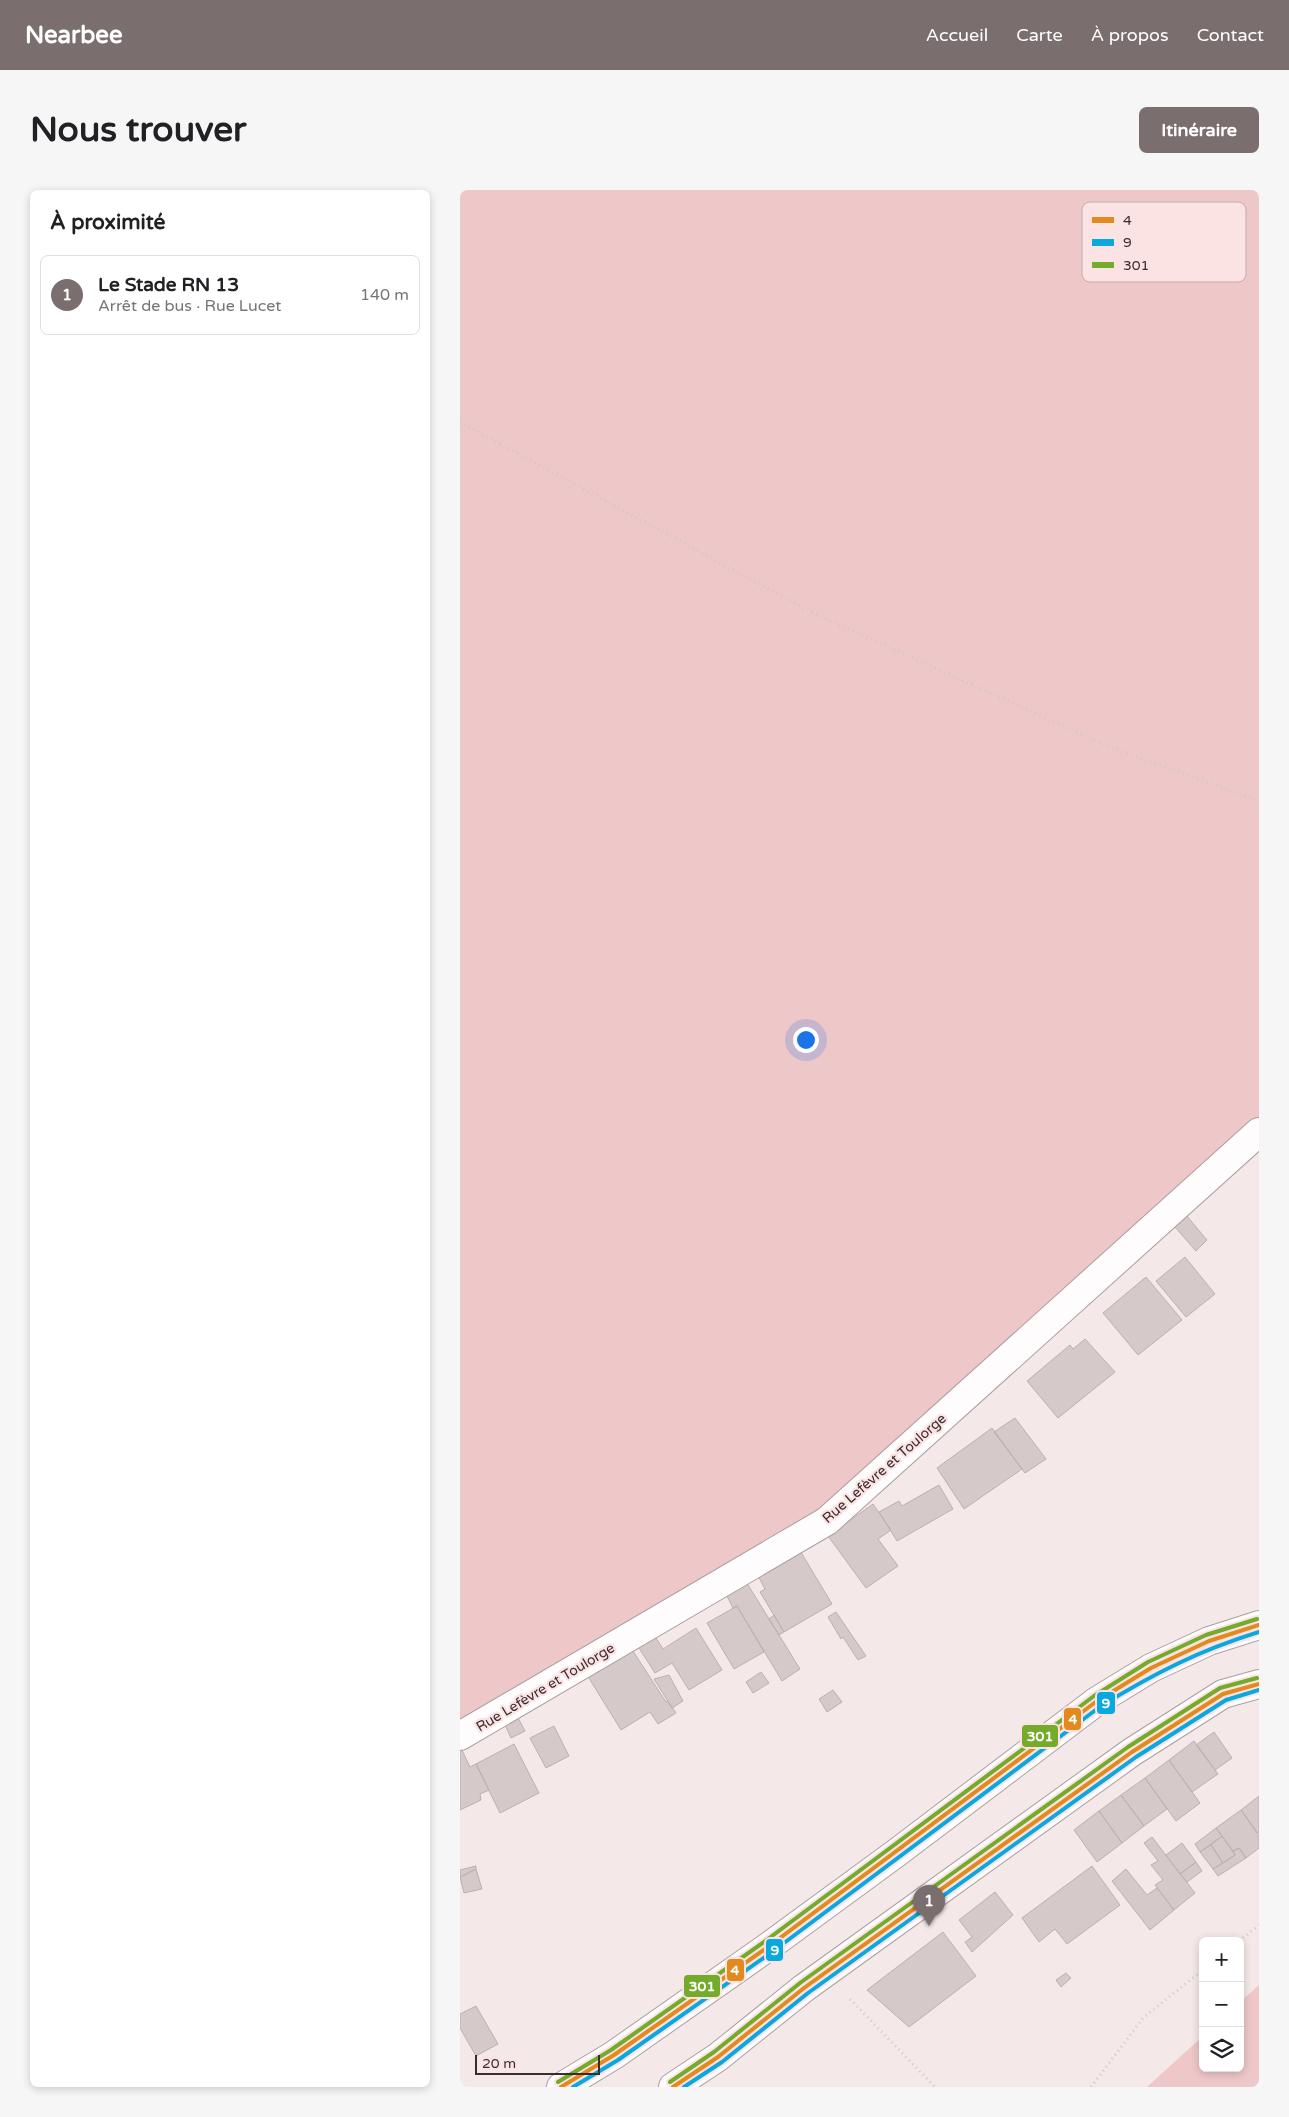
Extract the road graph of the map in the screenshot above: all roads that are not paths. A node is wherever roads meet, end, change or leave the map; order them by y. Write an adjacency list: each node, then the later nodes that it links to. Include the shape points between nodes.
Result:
1 (1259, 1132): 4 (main road, Rue Lefèvre et Toulorge, via 827,1521)
2 (1259, 1625): 5 (main road, via 1209,1641 1151,1668 1097,1702 768,1947 614,2055)
3 (1259, 1684): 6 (main road, via 1223,1694 1132,1752 804,1988 718,2057)
4 (460, 1736)
5 (561, 2087)
6 (673, 2087)

